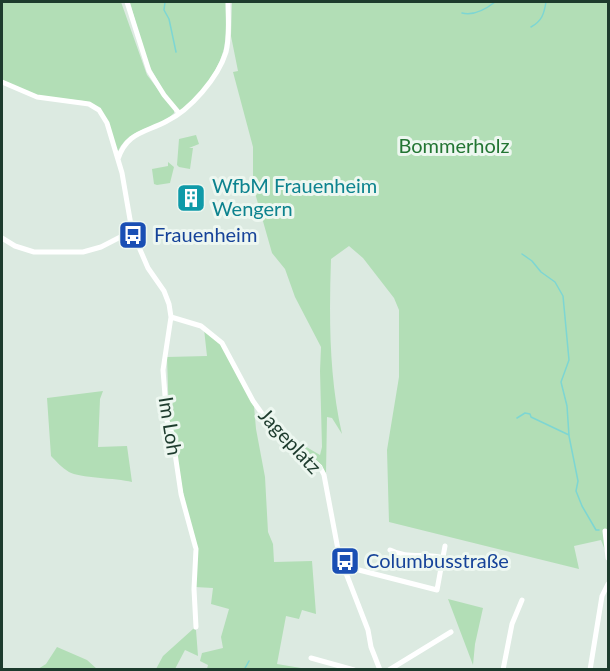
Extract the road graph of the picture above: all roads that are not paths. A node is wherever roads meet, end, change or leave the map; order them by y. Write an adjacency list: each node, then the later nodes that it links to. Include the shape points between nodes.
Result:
1 (128, 2): 4 (street, via 149,71)
2 (228, 2): 4 (street, via 225,56 195,101)
3 (2, 82): 5 (street, Im Loh, via 37,97 94,106 107,123)
4 (179, 113): 5 (street, via 130,138)
5 (118, 159): 6 (street, Im Loh)
6 (132, 231): 7 (street, via 83,252 34,252); 8 (street, Im Loh, via 148,268 164,291)
7 (2, 238)
8 (171, 317): 14 (street, Jageplatz, via 201,326 222,343 268,422 320,467 339,555); 17 (street, Im Loh, via 163,370 167,418 196,549)
9 (605, 531): 13 (street)
10 (446, 546): 12 (street)
11 (390, 550): 12 (street, via 402,555)
12 (444, 558): 14 (street, via 435,590)
13 (609, 558)
14 (346, 569): 21 (street, Jageplatz)
15 (609, 584): 24 (street, via 602,596)
16 (522, 600): 23 (street, via 512,624)
17 (196, 627)
18 (451, 632): 22 (street)
19 (311, 658): 20 (street)
20 (354, 669)
21 (379, 669)
22 (389, 669)
23 (503, 669)
24 (590, 669)

